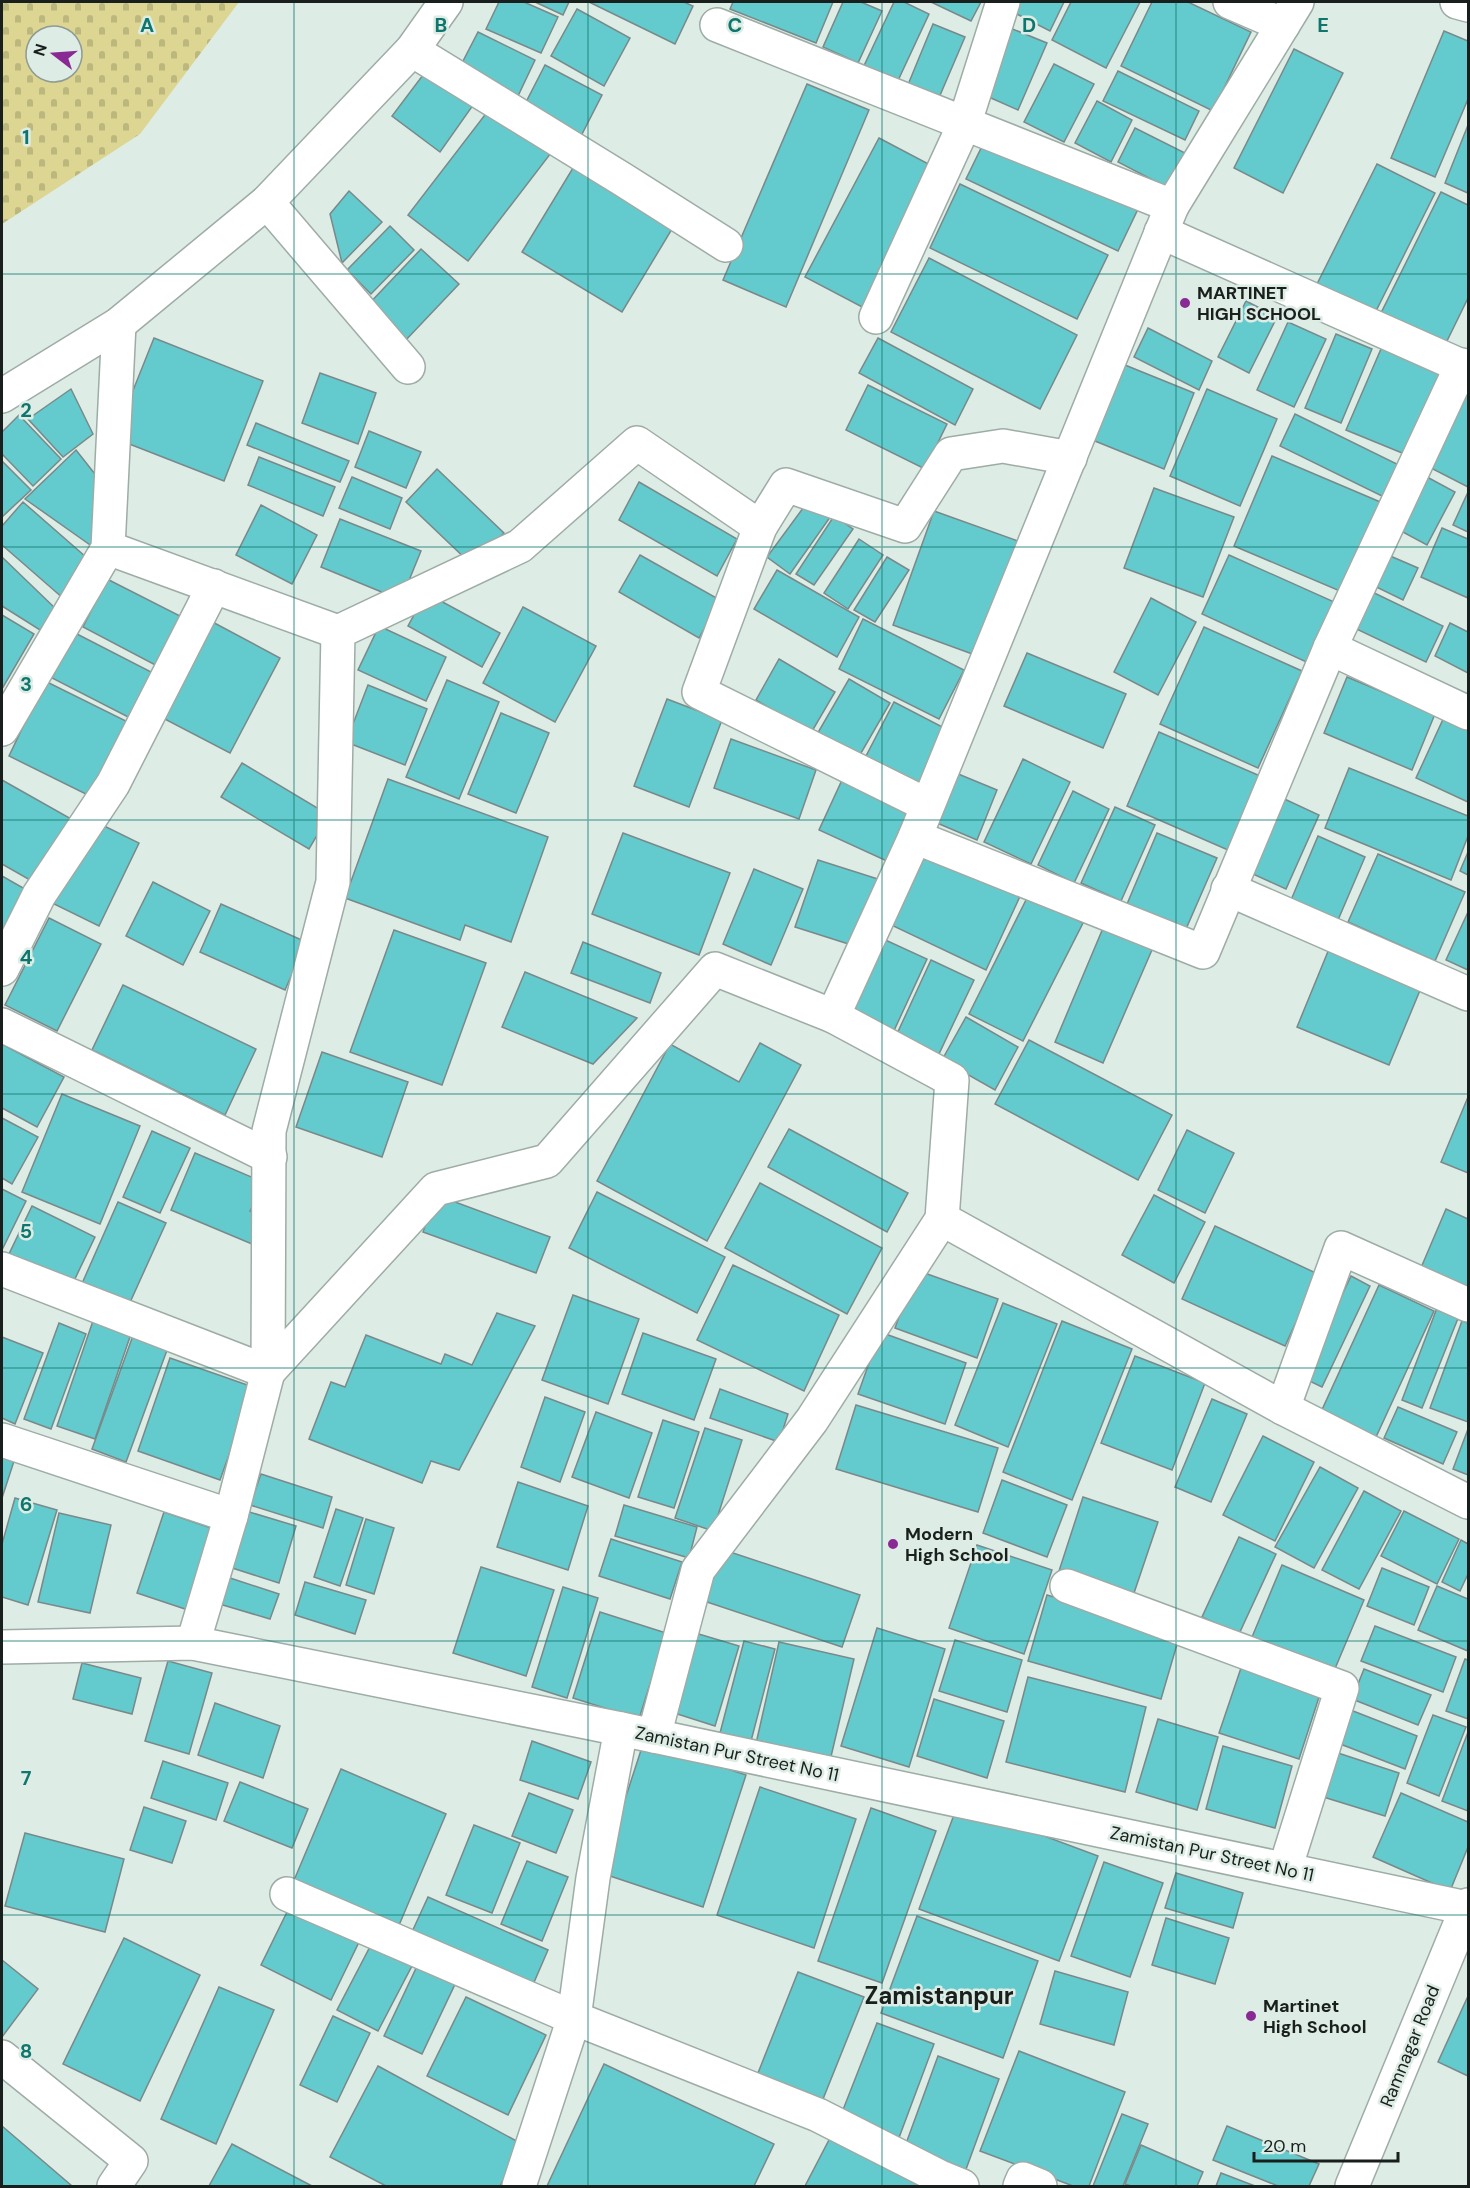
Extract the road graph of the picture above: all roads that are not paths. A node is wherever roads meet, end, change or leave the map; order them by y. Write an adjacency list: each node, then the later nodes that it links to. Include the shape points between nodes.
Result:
1 (446, 2): 8 (street)
2 (1003, 2): 9 (street)
3 (1230, 2): 6 (street)
4 (1457, 2): 5 (street)
5 (1468, 5)
6 (1290, 13): 11 (street)
7 (717, 25): 9 (street)
8 (412, 50): 10 (street); 12 (street)
9 (964, 125): 11 (street); 13 (street)
10 (267, 202): 14 (street); 15 (street)
11 (1166, 219): 16 (street); 18 (street)
12 (726, 245)
13 (876, 317)
14 (119, 324): 17 (street); 20 (street)
15 (408, 366)
16 (1465, 367): 23 (street)
17 (2, 396)
18 (1070, 458): 19 (street, via 1003,446 951,453 905,526 786,485); 26 (street)
19 (760, 527): 22 (street, via 637,443 520,546); 26 (street, via 699,692)
20 (108, 548): 21 (street); 25 (street)
21 (214, 586): 22 (street); 29 (street, via 113,784 39,895)
22 (338, 632): 33 (street, via 333,882 269,1131)
23 (1330, 648): 24 (street); 28 (street)
24 (1465, 704)
25 (2, 729)
26 (927, 805): 27 (street)
27 (915, 837): 28 (street, via 1203,952); 31 (street)
28 (1228, 888): 30 (street)
29 (2, 969)
30 (1468, 994)
31 (833, 1016): 34 (street, via 952,1080); 37 (street, via 715,969 547,1161 436,1190)
32 (2, 1025): 33 (street)
33 (270, 1157): 37 (street)
34 (942, 1219): 38 (street); 46 (street, via 812,1420 698,1570)
35 (2, 1269): 37 (street)
36 (1468, 1305): 38 (street, via 1341,1248)
37 (268, 1371): 41 (street)
38 (1283, 1408): 40 (street)
39 (2, 1440): 41 (street)
40 (1468, 1502)
41 (231, 1516): 43 (street)
42 (1067, 1586): 47 (street, via 1342,1688)
43 (193, 1643): 44 (street, Zamistan Pur Street No 11); 45 (street, Zamistan Pur Street No 11)
44 (2, 1647)
45 (621, 1729): 46 (street, Zamistan Pur Street No 11); 50 (street, via 593,1878)
46 (654, 1736): 47 (street, Zamistan Pur Street No 11)
47 (1285, 1869): 49 (street, Zamistan Pur Street No 11)
48 (287, 1894): 50 (street)
49 (1468, 1907): 57 (street, Ramnagar Road)
50 (574, 2018): 52 (street, via 818,2115); 54 (street)
51 (2, 2057): 53 (street, via 131,2161)
52 (946, 2184)
53 (114, 2187)
54 (519, 2187)
55 (1020, 2187): 56 (street, via 1023,2179)
56 (1040, 2187)
57 (1352, 2187)

